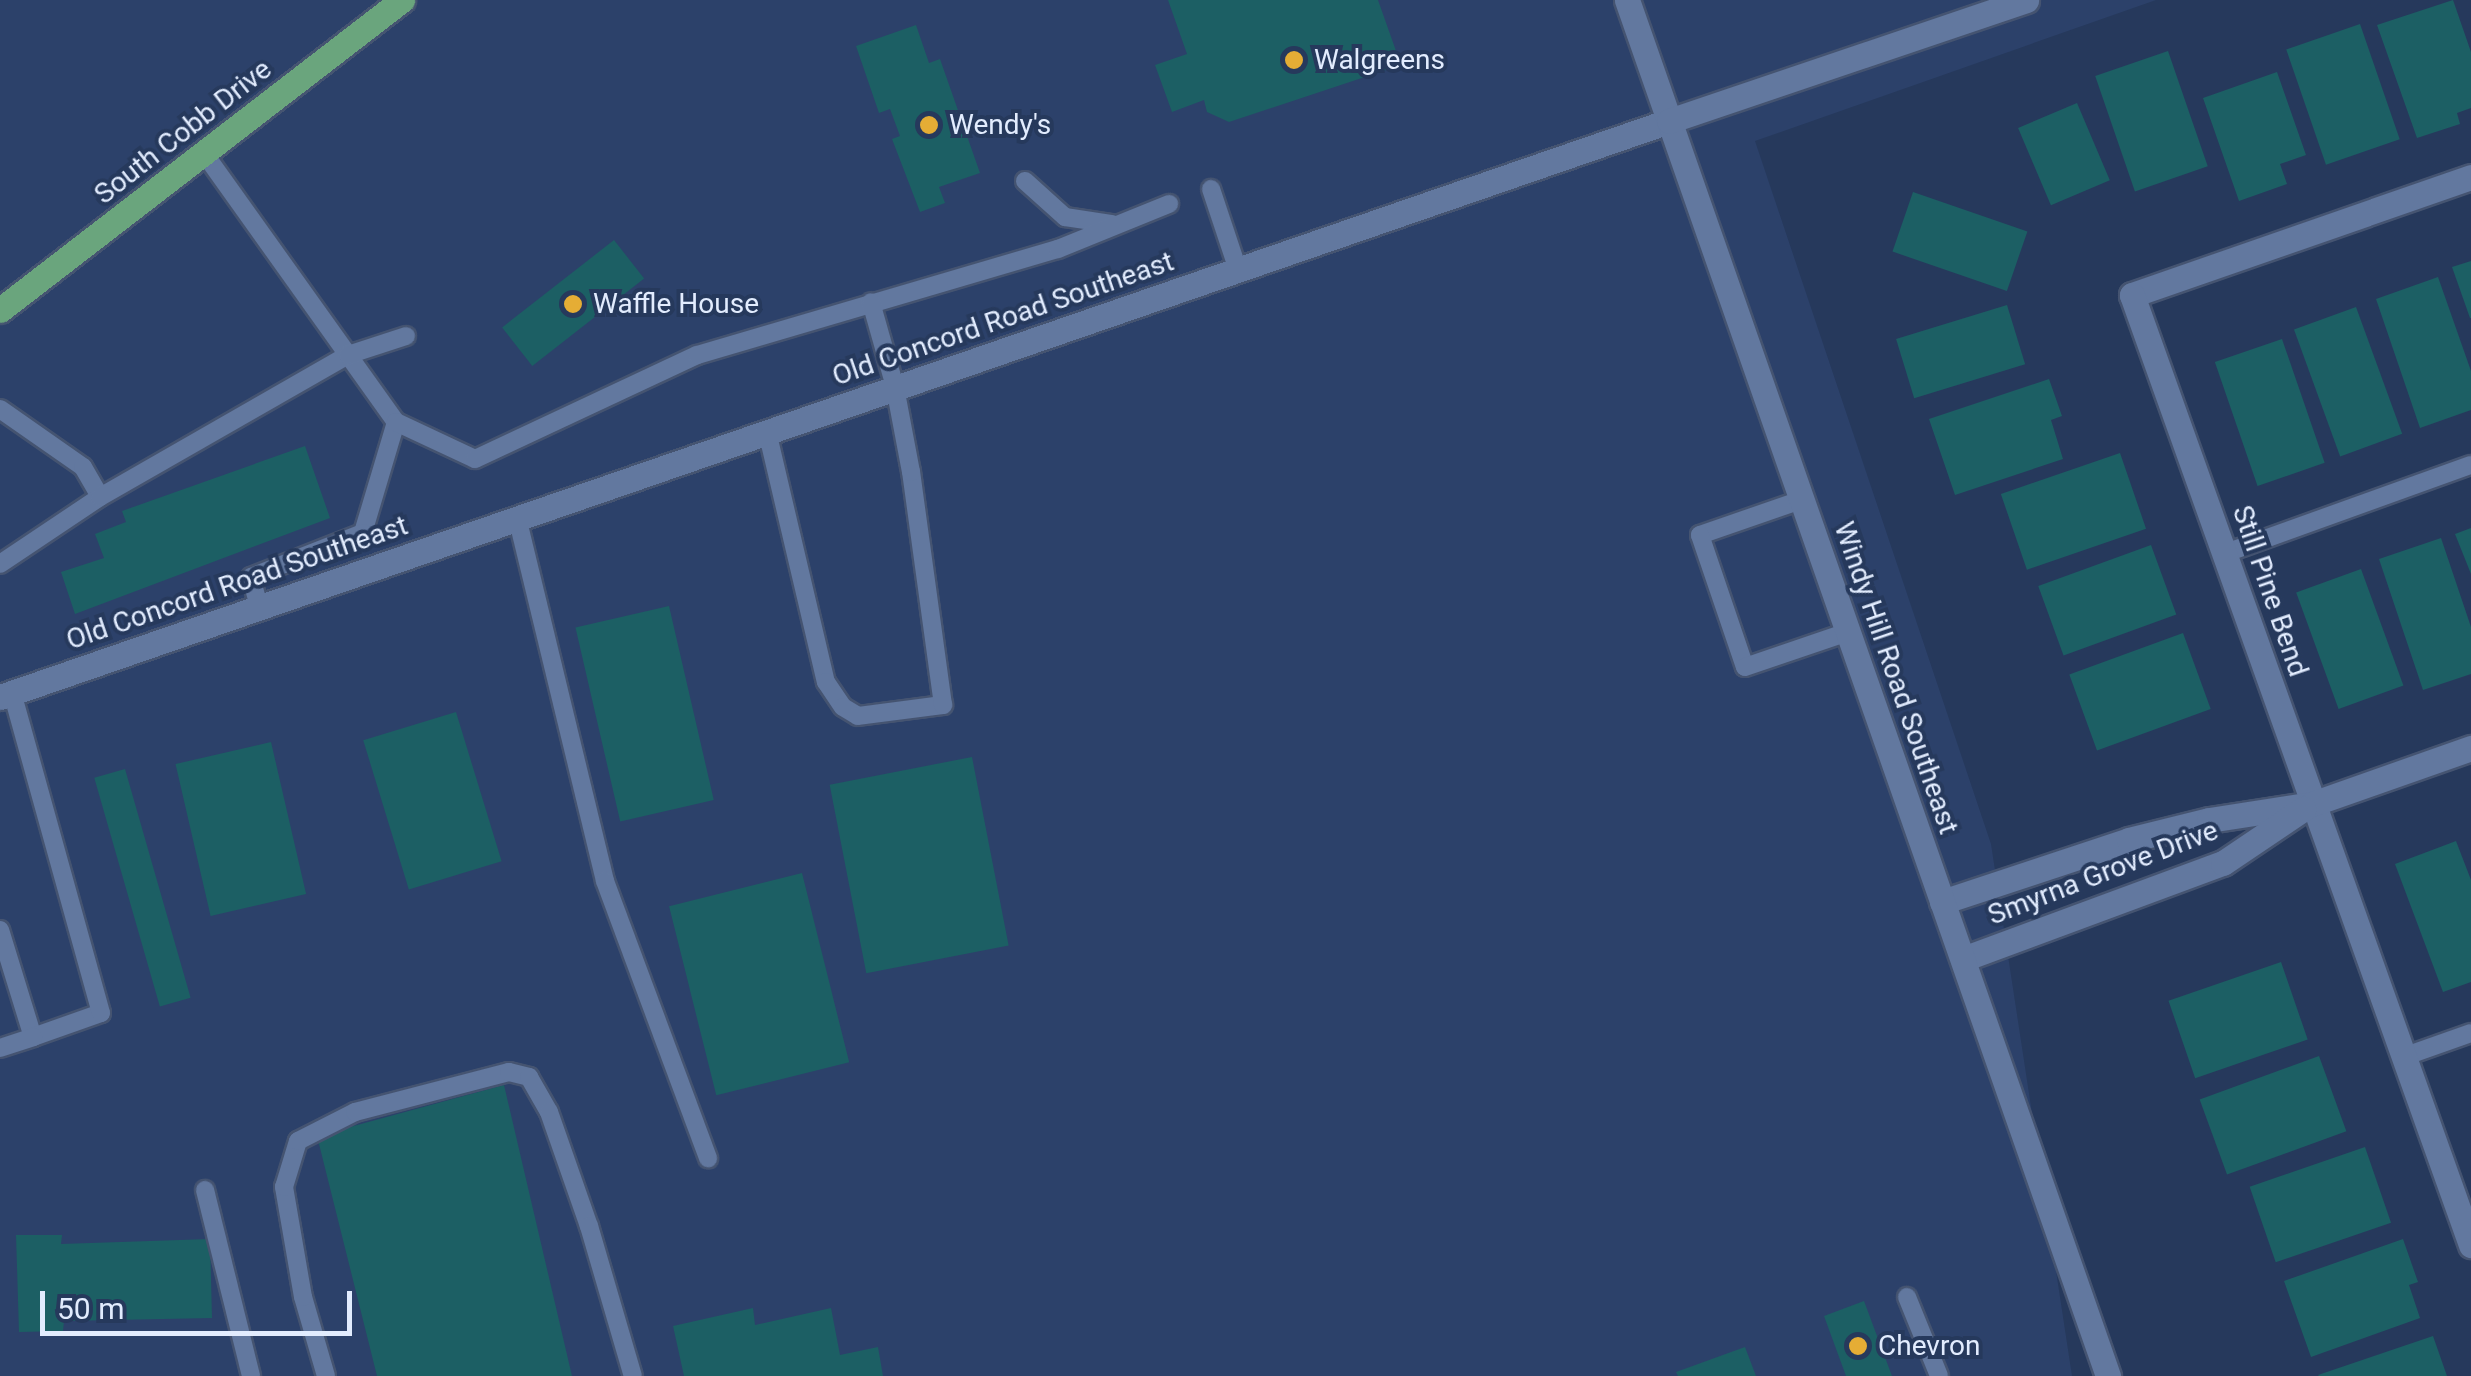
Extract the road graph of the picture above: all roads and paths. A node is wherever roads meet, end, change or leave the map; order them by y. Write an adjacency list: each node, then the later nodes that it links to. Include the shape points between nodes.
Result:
1 (402, 0): 5 (main road, South Cobb Drive)
2 (1627, 0): 4 (street, Windy Hill Road Southeast)
3 (2026, 0): 4 (street, Old Concord Road Southeast)
4 (1669, 121): 11 (street, Old Concord Road Southeast); 22 (street, Windy Hill Road Southeast)
5 (204, 153): 13 (main road, South Cobb Drive); 15 (lane)
6 (2471, 177): 24 (street, Still Pine Bend, via 2132,295)
7 (1025, 181): 10 (lane, via 1065,217)
8 (1210, 189): 11 (lane)
9 (1169, 204): 10 (lane)
10 (1112, 224): 12 (lane, via 1058,249)
11 (1238, 270): 16 (street, Old Concord Road Southeast)
12 (871, 302): 16 (lane); 18 (lane, via 697,355 476,459)
13 (0, 310)
14 (406, 336): 15 (lane)
15 (348, 355): 18 (lane); 21 (lane)
16 (895, 387): 19 (street, Old Concord Road Southeast); 19 (lane, via 942,705 858,716 826,682)
17 (0, 408): 21 (lane, via 83,467)
18 (396, 422): 26 (lane, via 363,533 252,577)
19 (766, 431): 23 (street, Old Concord Road Southeast)
20 (2471, 464): 24 (lane)
21 (100, 497): 25 (lane)
22 (1802, 500): 27 (street, Windy Hill Road Southeast); 27 (lane, via 1700,536 1745,667)
23 (517, 516): 26 (street, Old Concord Road Southeast); 38 (lane, via 605,881)
24 (2226, 553): 30 (street, Still Pine Bend)
25 (0, 564)
26 (259, 607): 28 (street, Old Concord Road Southeast)
27 (1848, 632): 31 (street, Windy Hill Road Southeast)
28 (6, 695): 35 (lane, via 100,1012)
29 (2471, 748): 30 (street, Smyrna Grove Drive)
30 (2312, 804): 31 (street, Smyrna Grove Drive, via 2128,840); 33 (street, Smyrna Grove Drive, via 2223,863); 37 (street, Still Pine Bend)
31 (1942, 902): 33 (street, Windy Hill Road Southeast)
32 (0, 930): 35 (lane)
33 (1963, 959): 46 (street, Windy Hill Road Southeast)
34 (2471, 1033): 37 (lane)
35 (33, 1037): 36 (lane)
36 (0, 1048)
37 (2403, 1056): 40 (street, Still Pine Bend)
38 (708, 1158)
39 (205, 1190): 42 (lane)
40 (2471, 1245)
41 (1907, 1296): 45 (lane)
42 (251, 1376)
43 (326, 1376): 44 (lane, via 284,1187 298,1140 355,1112 509,1072 529,1077 549,1112)
44 (633, 1376)
45 (1939, 1376)
46 (2108, 1376)

